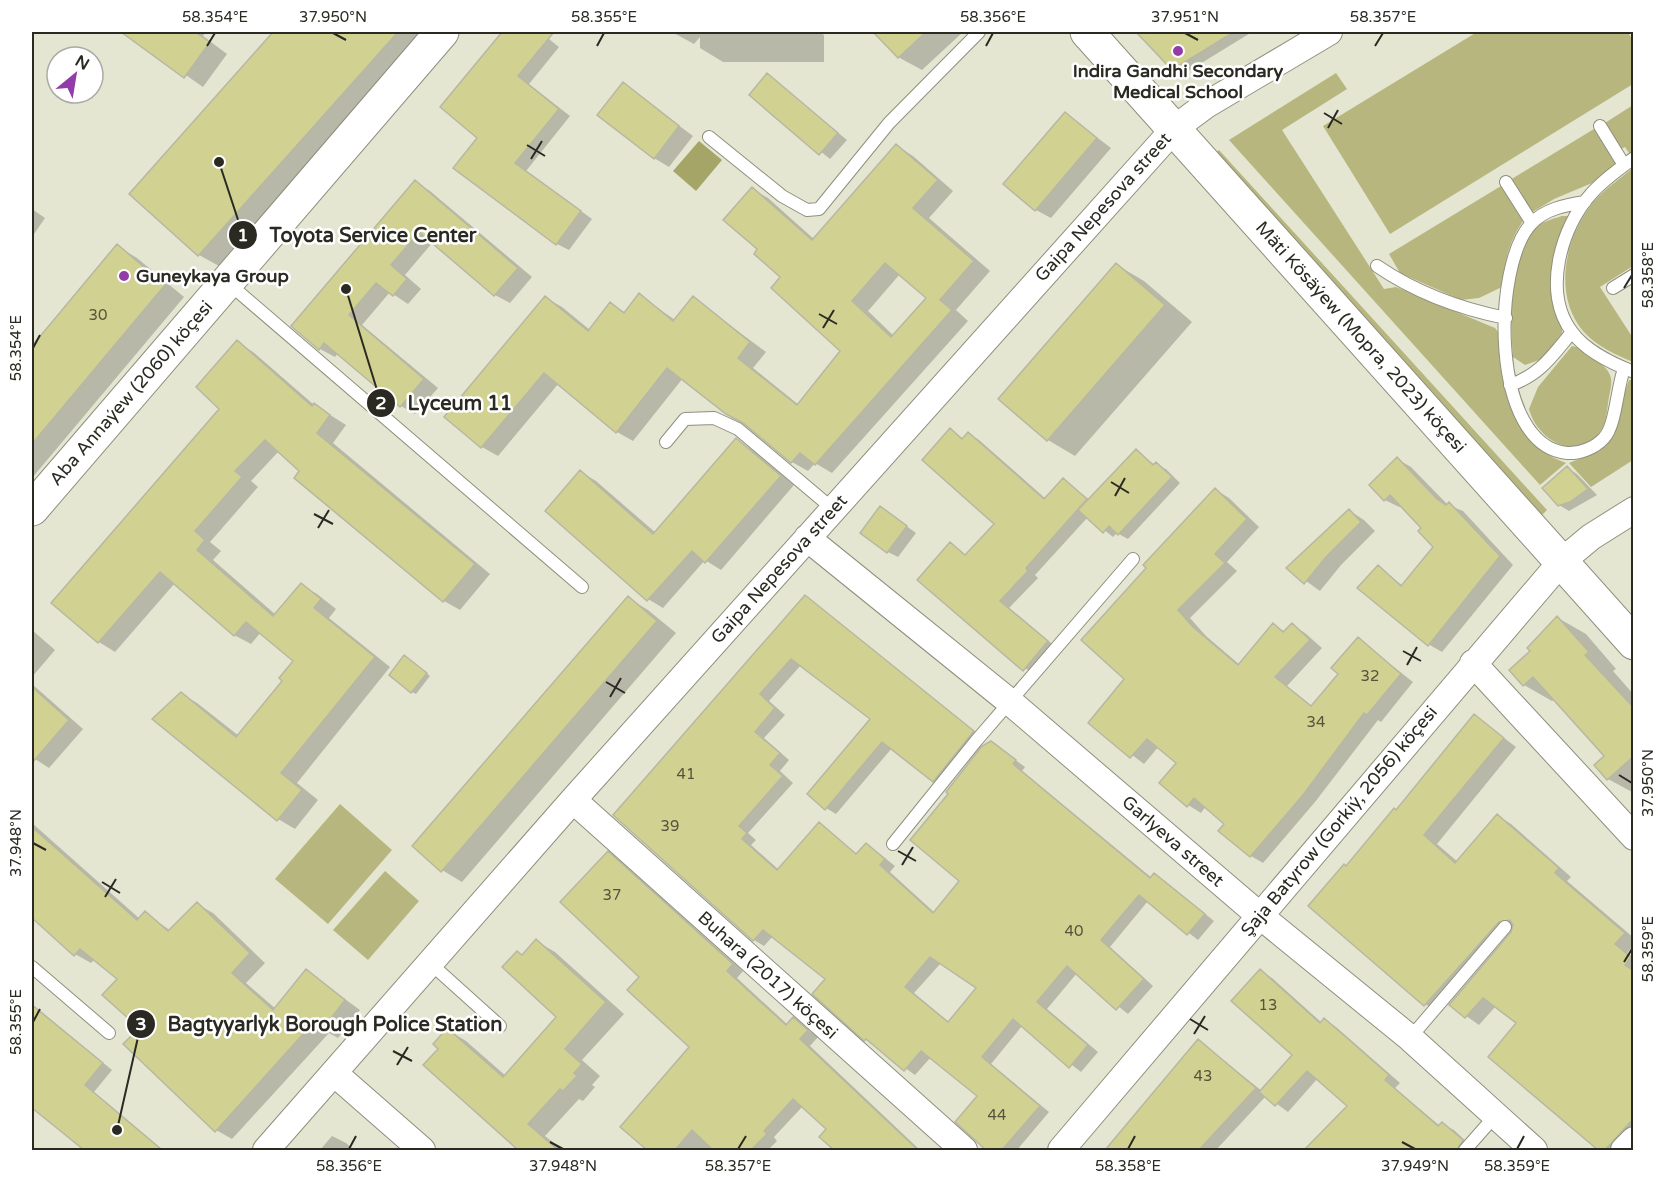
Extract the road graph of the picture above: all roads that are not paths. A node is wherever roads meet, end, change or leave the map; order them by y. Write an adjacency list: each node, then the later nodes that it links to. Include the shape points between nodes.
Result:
1 (442, 32): 14 (street, Aba Annaýew (2060) köçesi)
2 (978, 32): 7 (lane, via 889,123 819,209 807,210 782,196)
3 (1087, 32): 6 (street, Mäti Kösäýew (Mopra, 2023) köçesi)
4 (1313, 36): 6 (street, Gaipa Nepesova street)
5 (1600, 126): 8 (lane)
6 (1175, 128): 22 (street, Gaipa Nepesova street); 26 (street, Mäti Kösäýew (Mopra, 2023) köçesi)
7 (709, 137)
8 (1629, 162): 10 (lane)
9 (1506, 182): 11 (lane)
10 (1585, 202): 11 (lane, via 1566,205); 17 (lane, via 1567,236 1557,283 1560,309)
11 (1532, 222): 16 (lane, via 1524,232 1510,275)
12 (1377, 266): 16 (lane, via 1396,279 1462,307)
13 (1634, 275): 15 (lane)
14 (226, 282): 21 (street, Aba Annaýew (2060) köçesi); 27 (lane)
15 (1613, 288)
16 (1506, 318): 19 (lane)
17 (1572, 332): 18 (lane, via 1593,351); 19 (lane, via 1529,379)
18 (1629, 370): 19 (lane, via 1606,435 1588,449 1573,454 1560,453 1538,440 1524,422)
19 (1510, 385)
20 (666, 442): 22 (lane, via 685,419 714,418 738,429)
21 (32, 509)
22 (833, 509): 24 (street, Gaipa Nepesova street)
23 (1634, 510): 26 (street, Şaja Batyrow (Gorkiý, 2056) köçesi)
24 (807, 538): 30 (street, Garlyeva street); 31 (street, Gaipa Nepesova street)
25 (1133, 559): 30 (lane)
26 (1561, 562): 28 (street, Mäti Kösäýew (Mopra, 2023) köçesi); 29 (street, Şaja Batyrow (Gorkiý, 2056) köçesi)
27 (582, 587)
28 (1634, 643)
29 (1473, 663): 32 (street); 34 (street, Şaja Batyrow (Gorkiý, 2056) köçesi)
30 (1010, 702): 33 (lane); 34 (street, Garlyeva street)
31 (573, 800): 36 (street, Gaipa Nepesova street); 46 (street, Buhara (2017) köçesi)
32 (1634, 837)
33 (892, 844)
34 (1259, 915): 40 (street, Garlyeva street); 47 (street, Şaja Batyrow (Gorkiý, 2056) köçesi)
35 (1505, 927): 40 (lane)
36 (430, 963): 38 (lane); 41 (street, Gaipa Nepesova street)
37 (32, 966): 39 (lane)
38 (500, 1026)
39 (110, 1033)
40 (1410, 1038): 42 (street, Garlyeva street)
41 (334, 1073): 44 (street, Gaipa Nepesova street); 45 (street)
42 (1495, 1116): 48 (lane); 49 (street, Garlyeva street)
43 (1634, 1140): 50 (street)
44 (266, 1150)
45 (422, 1150)
46 (964, 1150)
47 (1061, 1150)
48 (1466, 1150)
49 (1534, 1150)
50 (1624, 1150)

